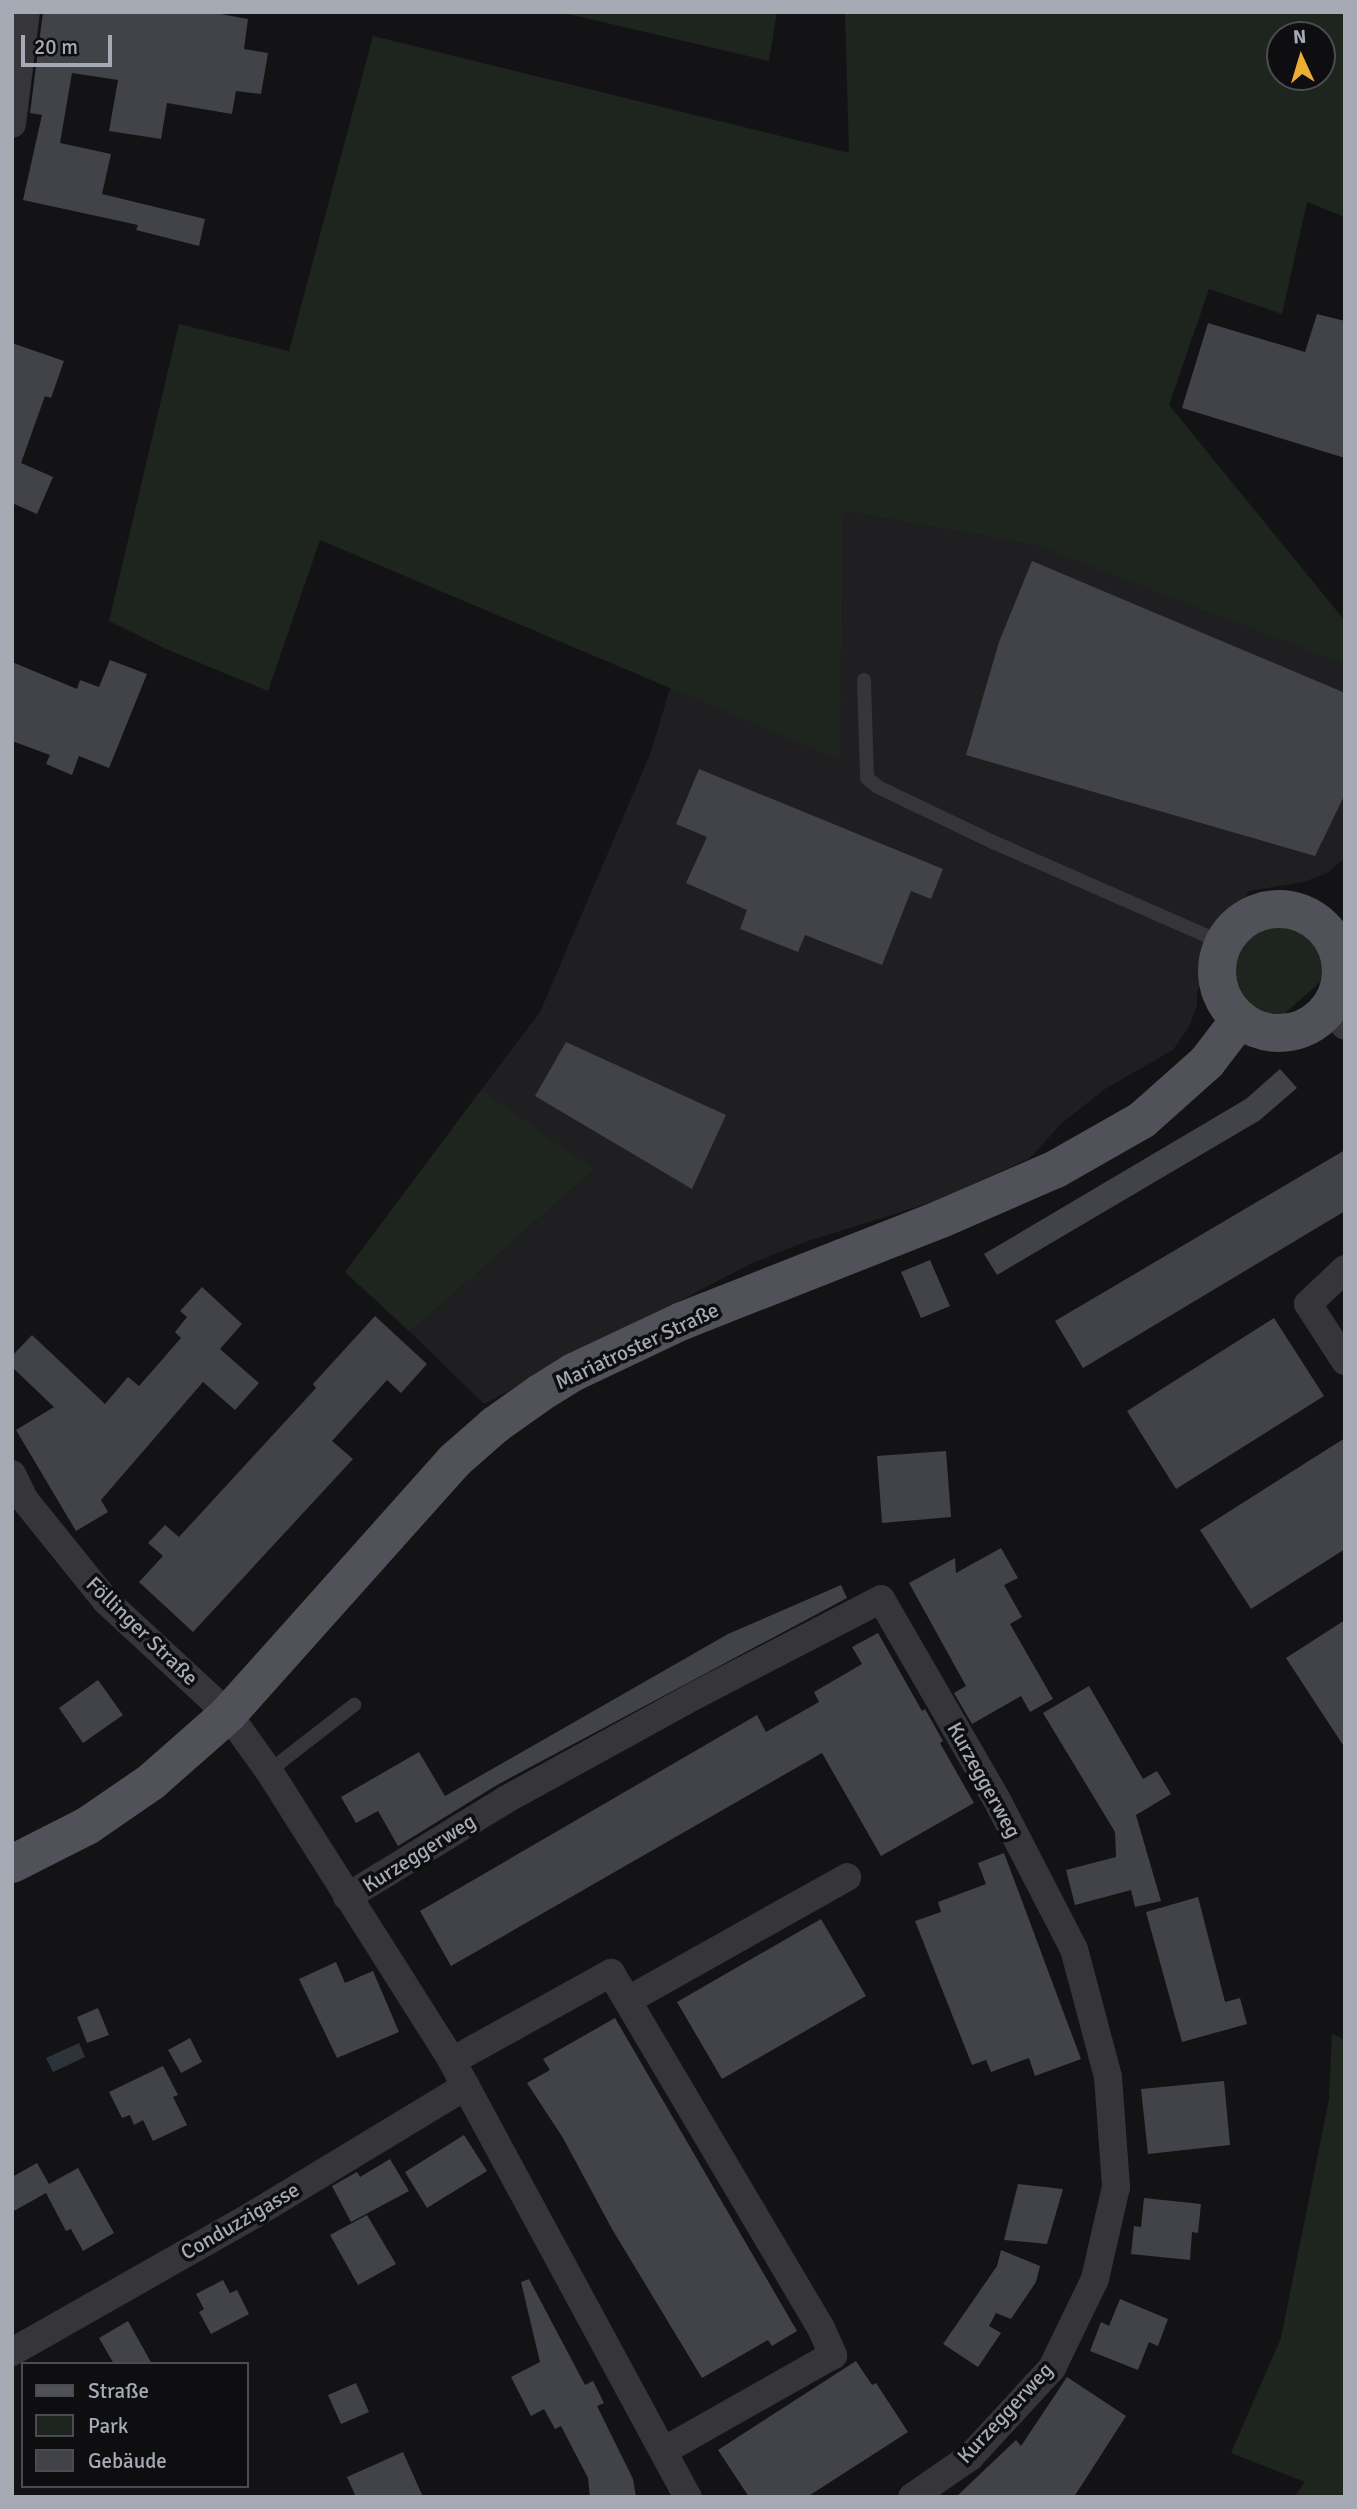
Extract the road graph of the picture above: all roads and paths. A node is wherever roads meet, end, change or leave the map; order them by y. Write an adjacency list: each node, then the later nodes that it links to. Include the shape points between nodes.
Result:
1 (26, 12): 2 (street)
2 (12, 124)
3 (864, 680): 5 (lane, via 867,778 878,787)
4 (1334, 916): 5 (main road, via 1281,909 1258,912 1238,924); 6 (main road, via 1341,967)
5 (1223, 943): 7 (main road, via 1217,963 1218,984)
6 (1336, 1018): 7 (main road, via 1276,1033)
7 (1240, 1019): 12 (main road, Mariatroster Straße, via 1206,1062 1142,1120 1056,1169 682,1321 540,1393 495,1424 454,1461)
8 (1345, 1269): 9 (street, via 1308,1304)
9 (1345, 1361)
10 (12, 1474): 12 (street, Föllinger Straße, via 24,1499 106,1601)
11 (354, 1705): 13 (lane)
12 (228, 1714): 13 (street, Kurzeggerweg); 14 (main road, Mariatroster Straße, via 152,1782 88,1826)
13 (270, 1771): 16 (street, Kurzeggerweg)
14 (12, 1864)
15 (847, 1877): 17 (street)
16 (347, 1897): 18 (street, Kurzeggerweg); 23 (street, Kurzeggerweg, via 517,1793 881,1599 998,1802 1074,1949 1108,2077 1116,2187 1095,2279 1052,2368 970,2457)
17 (630, 1999): 18 (street, via 611,1973); 21 (street, via 833,2355)
18 (452, 2061): 19 (street, Kurzeggerweg)
19 (466, 2086): 20 (street, Conduzzigasse, via 253,2216); 21 (street, Kurzeggerweg)
20 (12, 2352)
21 (663, 2451): 22 (street, Kurzeggerweg)
22 (688, 2497)
23 (912, 2497)

